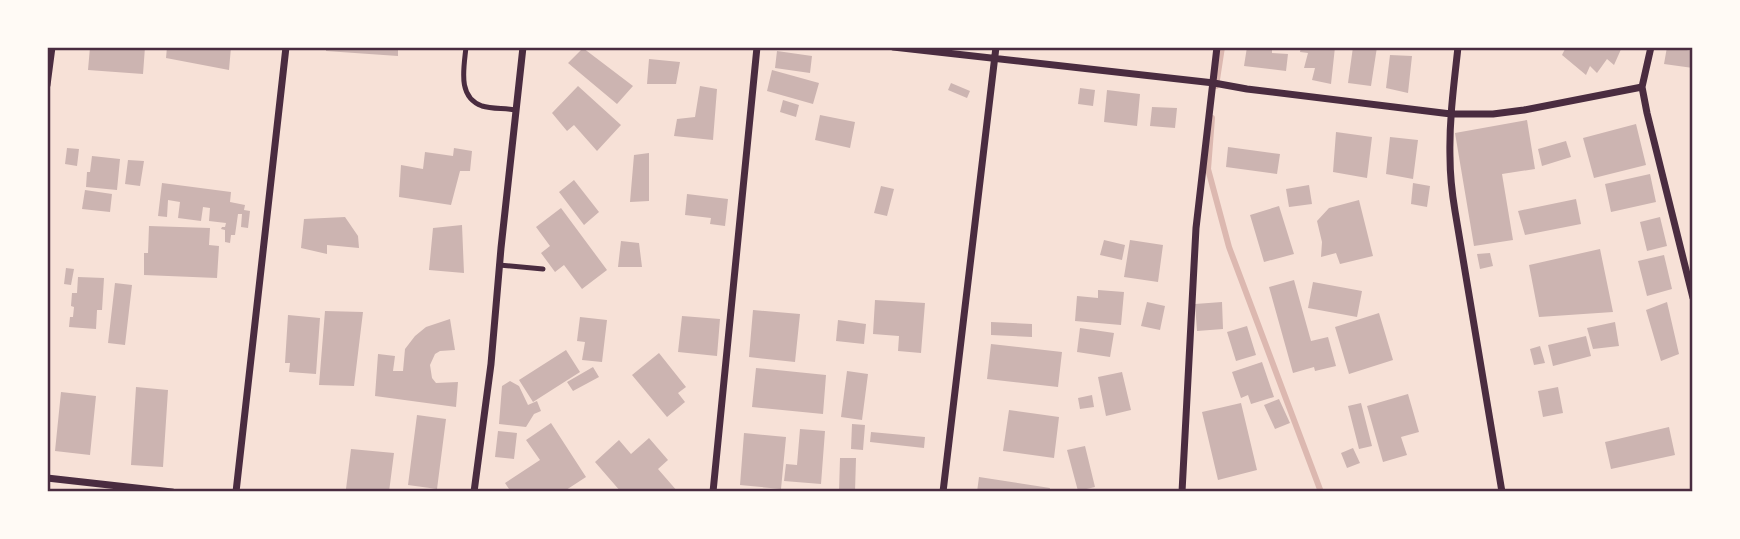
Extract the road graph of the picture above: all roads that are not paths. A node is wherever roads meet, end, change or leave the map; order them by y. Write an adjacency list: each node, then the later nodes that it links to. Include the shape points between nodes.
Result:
1 (51, 47): 13 (street)
2 (286, 47): 22 (street)
3 (466, 47): 15 (lane, via 463,83 469,96 482,106)
4 (523, 47): 15 (street)
5 (757, 47): 24 (street)
6 (892, 47): 11 (street)
7 (996, 47): 11 (street)
8 (1217, 47): 12 (street)
9 (1458, 47): 16 (street)
10 (1651, 47): 14 (street)
11 (995, 60): 12 (street); 25 (street)
12 (1213, 83): 16 (street); 26 (street, via 1196,229)
13 (47, 85)
14 (1642, 87): 16 (street, via 1524,110); 19 (street)
15 (515, 110): 17 (street)
16 (1451, 114): 27 (street, via 1455,211)
17 (499, 265): 18 (lane); 23 (street)
18 (544, 269)
19 (1693, 298)
20 (47, 478): 21 (street)
21 (172, 492)
22 (236, 492)
23 (474, 492)
24 (713, 492)
25 (943, 492)
26 (1182, 492)
27 (1502, 492)

